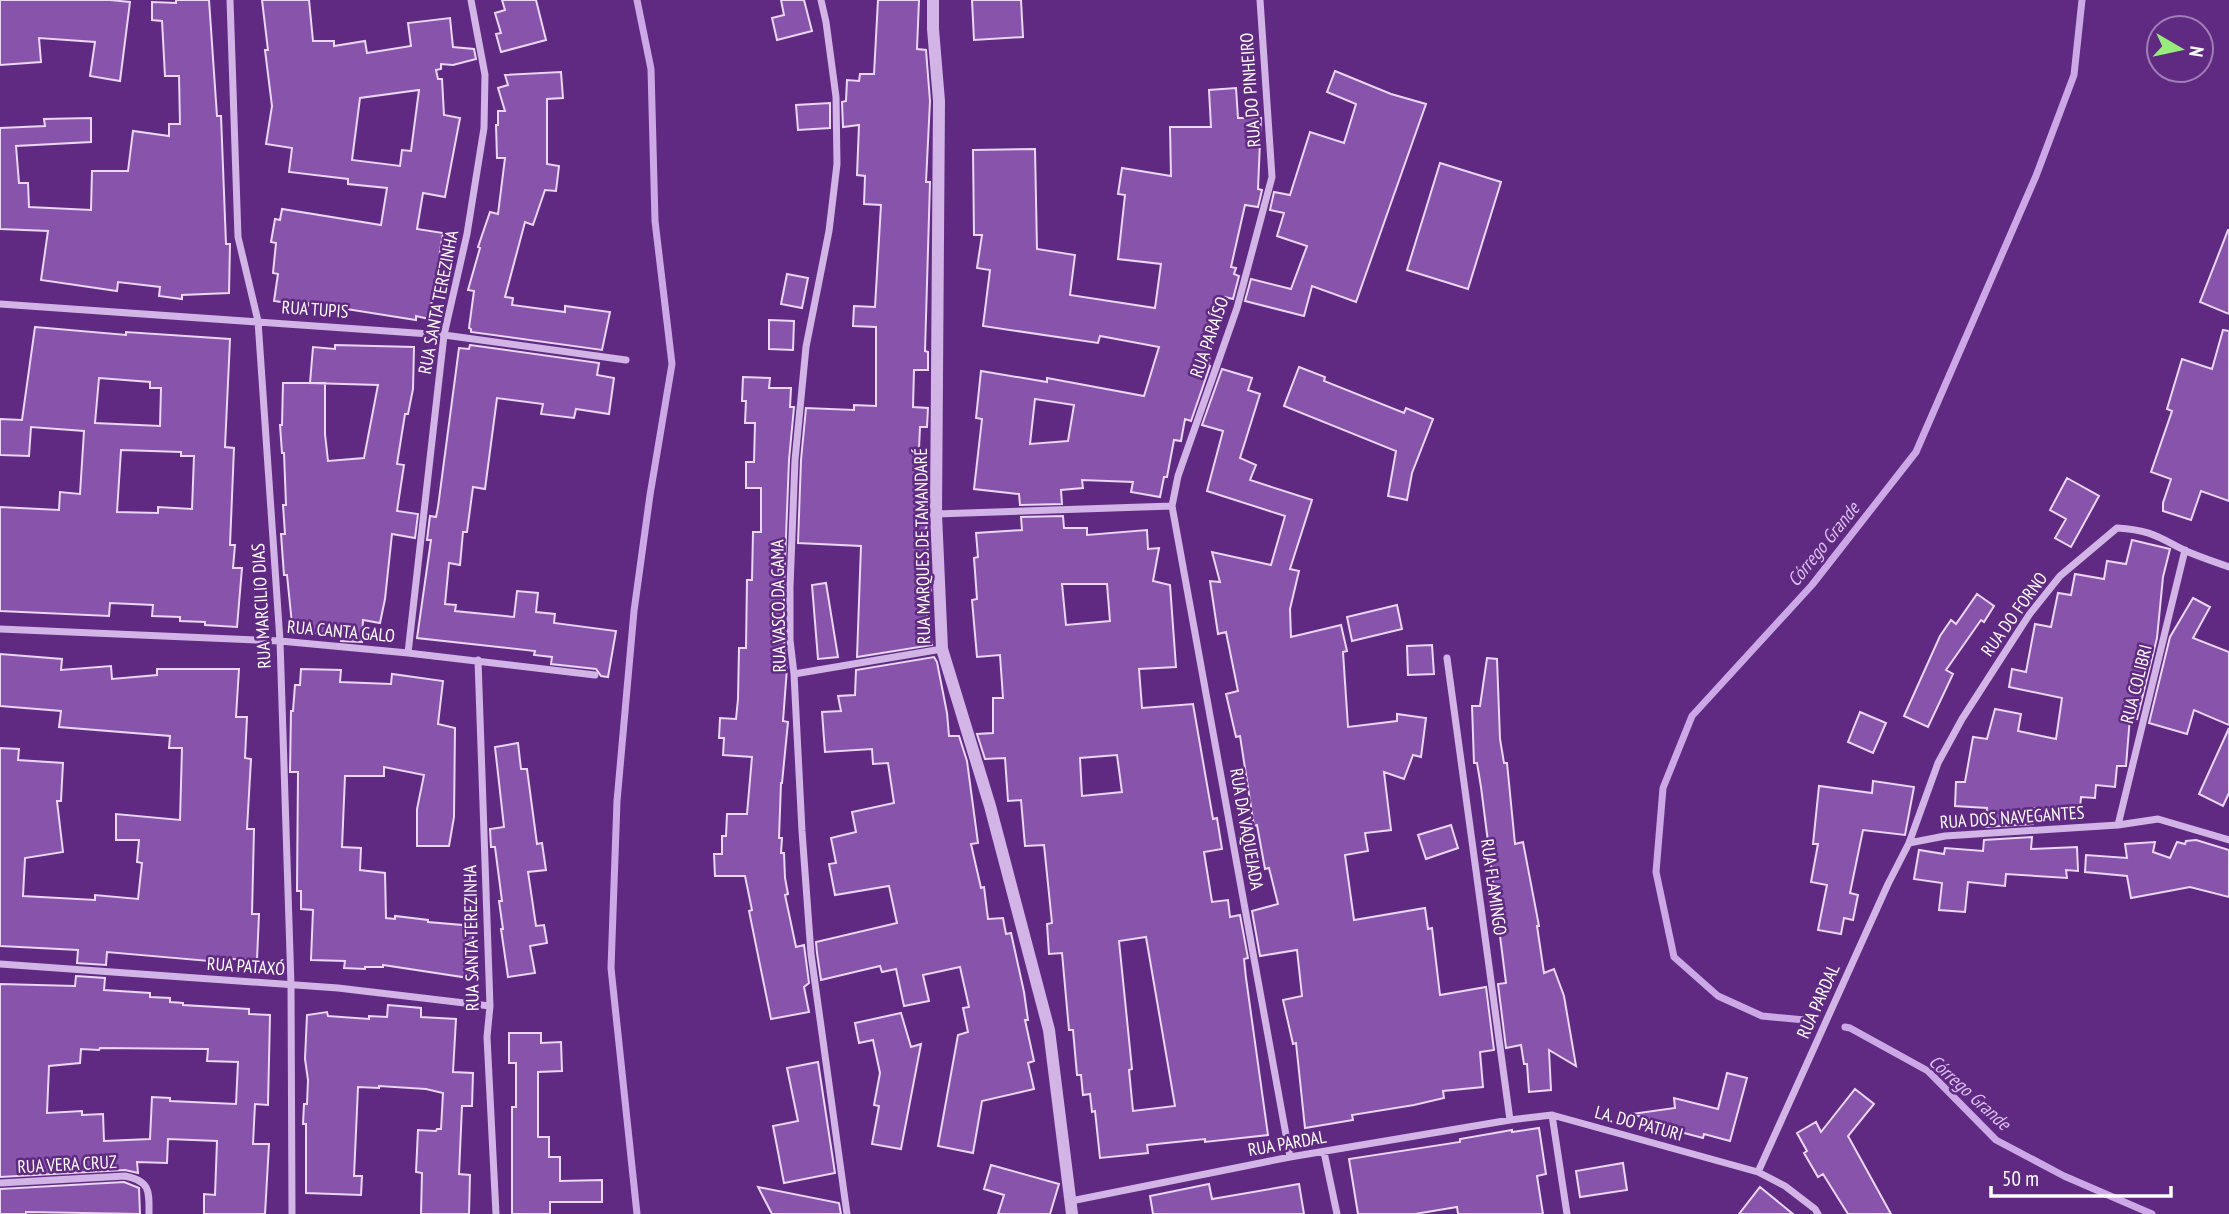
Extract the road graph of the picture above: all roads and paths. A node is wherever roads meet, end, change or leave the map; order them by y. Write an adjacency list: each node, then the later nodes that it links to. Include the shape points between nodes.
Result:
1 (230, 0): 8 (street, RUA MARCILIO DIAS, via 238,237)
2 (471, 0): 9 (street, RUA SANTA TEREZINHA, via 485,75 484,128)
3 (821, 0): 21 (street, RUA VASCO DA GAMA, via 836,97 837,164 806,346 795,460 790,587)
4 (933, 0): 12 (street, RUA MARQUES DE TAMANDARÉ, via 939,101)
5 (1260, 0): 6 (street, RUA DO PINHEIRO)
6 (1272, 177): 11 (street, RUA PARAÍSO, via 1237,308 1178,476)
7 (0, 304): 8 (street, RUA TUPIS)
8 (258, 321): 9 (street, RUA TUPIS); 16 (street, RUA MARCILIO DIAS)
9 (444, 335): 10 (street, RUA TUPIS); 18 (street, RUA SANTA TEREZINHA)
10 (626, 360)
11 (1172, 506): 12 (street); 32 (street, RUA DA VAQUEJADA)
12 (936, 514): 17 (street, RUA MARQUES DE TAMANDARÉ)
13 (2185, 550): 14 (street, RUA DO FORNO); 23 (street, RUA COLIBRI); 25 (street, RUA DO FORNO, via 2165,538 2117,528 2060,576 2029,615 1962,719 1938,763)
14 (2229, 567)
15 (0, 629): 16 (street, RUA CANTA GALO)
16 (280, 641): 18 (street, RUA CANTA GALO); 27 (street, RUA MARCILIO DIAS)
17 (942, 649): 21 (street); 35 (street, RUA MARQUES DE TAMANDARÉ, via 994,819 1049,1030)
18 (408, 653): 20 (street, RUA CANTA GALO)
19 (1447, 658): 30 (street, RUA FLAMINGO)
20 (478, 660): 22 (street, RUA CANTA GALO); 28 (street, RUA SANTA TEREZINHA)
21 (794, 674): 39 (street, RUA VASCO DA GAMA, via 811,954)
22 (595, 675)
23 (2118, 825): 24 (street, RUA DOS NAVEGANTES, via 2158,819); 25 (street, RUA DOS NAVEGANTES, via 1945,836)
24 (2229, 840)
25 (1909, 843): 33 (street, RUA PARDAL)
26 (0, 964): 27 (street, RUA PATAXÓ)
27 (290, 985): 28 (street, RUA PATAXÓ); 37 (street, RUA MARCILIO DIAS)
28 (490, 1006): 38 (street, RUA SANTA TEREZINHA, via 487,1037)
29 (1552, 1115): 30 (street, LA. DO PATURI); 33 (street, LA. DO PATURI); 41 (street)
30 (1510, 1120): 31 (street, RUA PARDAL)
31 (1324, 1152): 32 (street, RUA PARDAL); 40 (street)
32 (1290, 1157): 35 (street, RUA PARDAL)
33 (1758, 1172): 42 (street, LA. DO PATURI, via 1785,1186)
34 (0, 1183): 36 (street, RUA VERA CRUZ, via 136,1178 149,1190)
35 (1072, 1207)
36 (149, 1214)
37 (292, 1214)
38 (496, 1214)
39 (847, 1214)
40 (1336, 1214)
41 (1567, 1214)
42 (1818, 1214)

